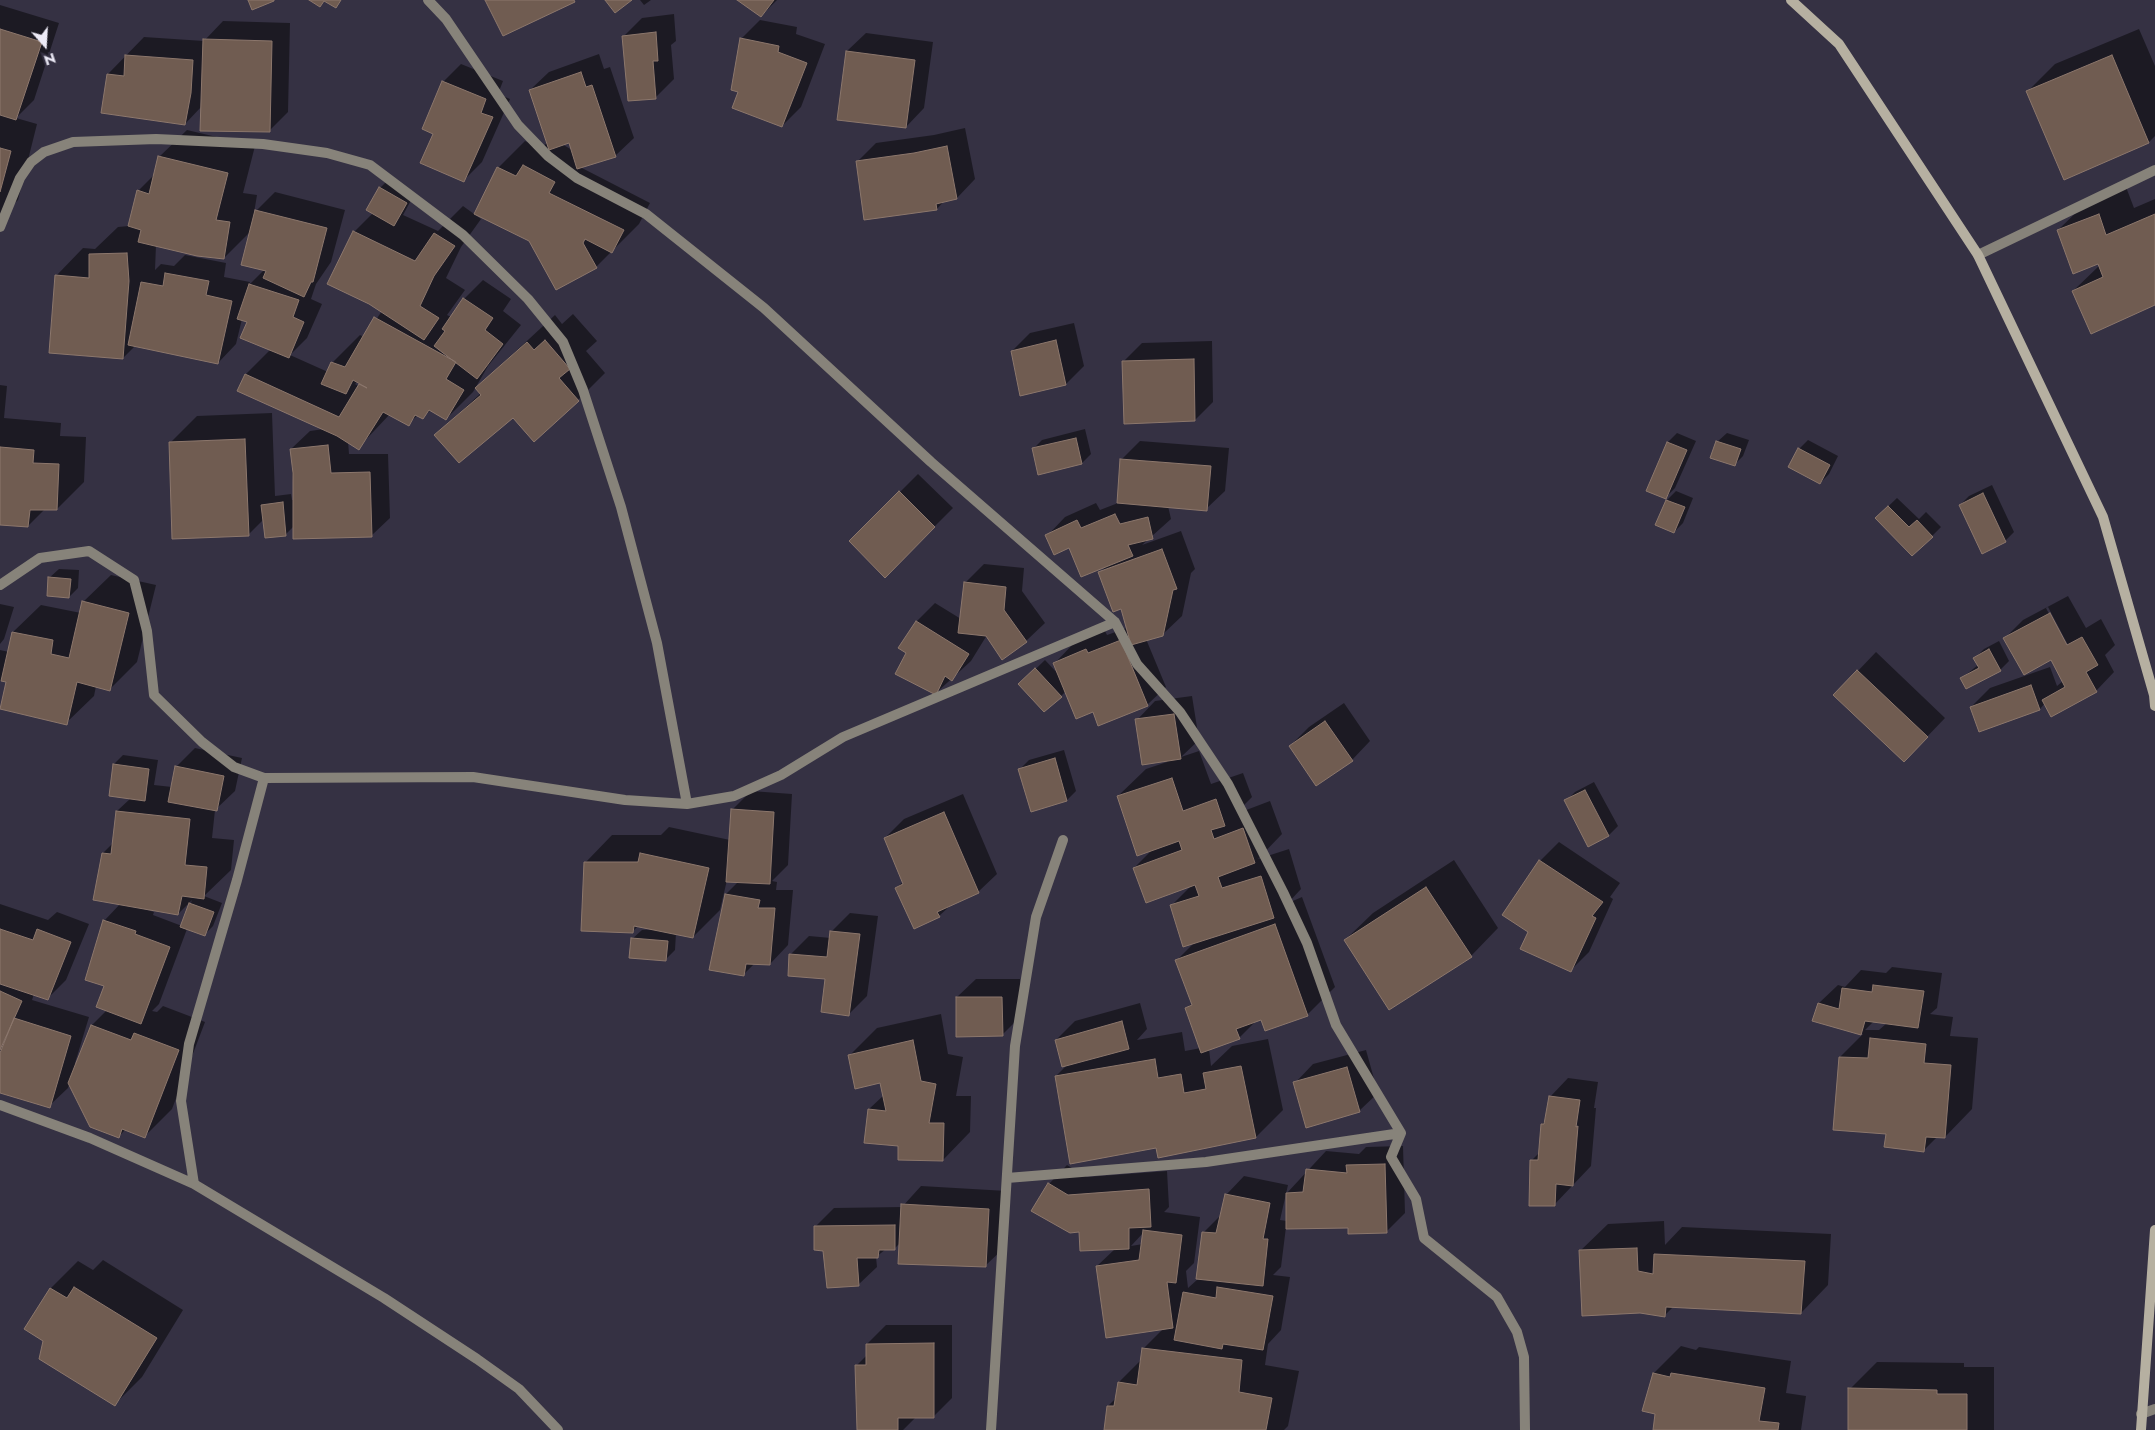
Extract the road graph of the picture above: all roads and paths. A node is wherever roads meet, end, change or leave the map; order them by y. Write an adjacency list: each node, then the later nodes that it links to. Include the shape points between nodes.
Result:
1 (428, 0): 7 (street, via 446,19 518,125 548,156 577,178 646,214 764,308 931,462)
2 (1791, 0): 5 (street, via 1839,44)
3 (2155, 170): 5 (street)
4 (0, 227): 10 (street, via 20,178 31,162 44,152 73,142 156,138 263,144 326,153 370,165 463,235 528,299 563,342 583,390 621,507 657,643)
5 (1978, 255): 8 (street, via 2102,518)
6 (0, 586): 9 (street, via 40,558 89,551 134,580 147,631 154,695 202,742 234,767)
7 (1115, 622): 10 (street, via 843,737 782,775 734,796); 13 (street, via 1137,664 1180,712 1228,784 1307,942 1336,1025)
8 (2155, 699)
9 (264, 778): 10 (street, via 473,777 625,800); 15 (street, via 189,1044 181,1101)
10 (687, 804)
11 (1063, 840): 14 (street, via 1036,917 1015,1046)
12 (0, 1106): 15 (street, via 90,1138)
13 (1401, 1133): 14 (street, via 1206,1162); 21 (street, via 1390,1158 1416,1199 1424,1238 1497,1297 1517,1332 1524,1357)
14 (1007, 1178): 20 (street)
15 (194, 1184): 19 (street, via 384,1298 477,1359 519,1389)
16 (2155, 1230): 18 (street)
17 (2155, 1409): 18 (street)
18 (2141, 1414): 22 (street)
19 (558, 1430)
20 (991, 1430)
21 (1525, 1430)
22 (2141, 1430)

